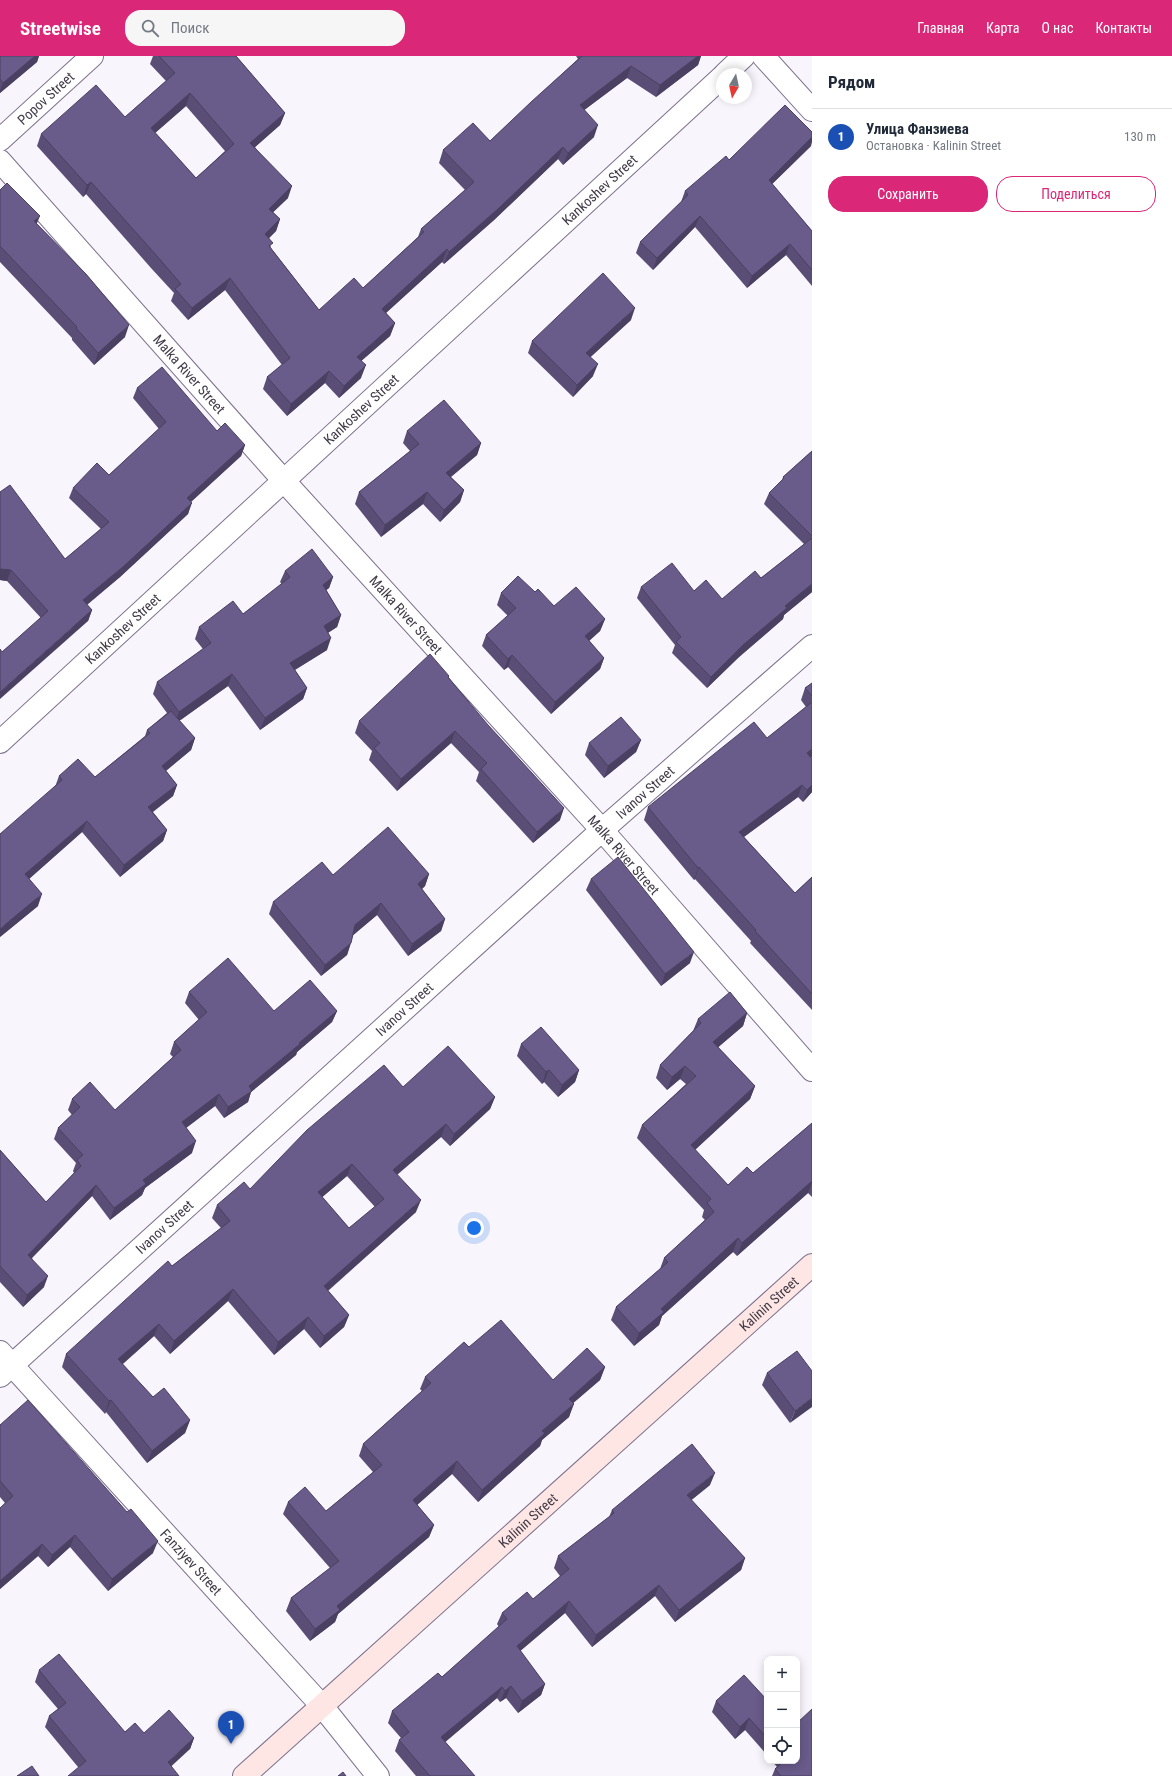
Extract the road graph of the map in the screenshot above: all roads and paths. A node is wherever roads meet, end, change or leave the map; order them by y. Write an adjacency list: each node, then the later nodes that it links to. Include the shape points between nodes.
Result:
1 (92, 56): 7 (street, Popov Street)
2 (744, 56): 4 (street)
3 (763, 56): 6 (street)
4 (731, 68)
5 (716, 83): 9 (street, Kankoshev Street)
6 (812, 110)
7 (0, 140)
8 (0, 161): 9 (street, Malka River Street)
9 (284, 481): 11 (street, Kankoshev Street); 12 (street, Malka River Street)
10 (812, 646): 12 (street, Ivanov Street)
11 (0, 742)
12 (602, 830): 13 (street, Malka River Street); 15 (street, Ivanov Street)
13 (812, 1070)
14 (812, 1265): 16 (street, Kalinin Street)
15 (4, 1365): 16 (street, Fanziyev Street)
16 (322, 1706): 17 (street, Kalinin Street); 18 (street, Fanziyev Street)
17 (244, 1776)
18 (378, 1776)

